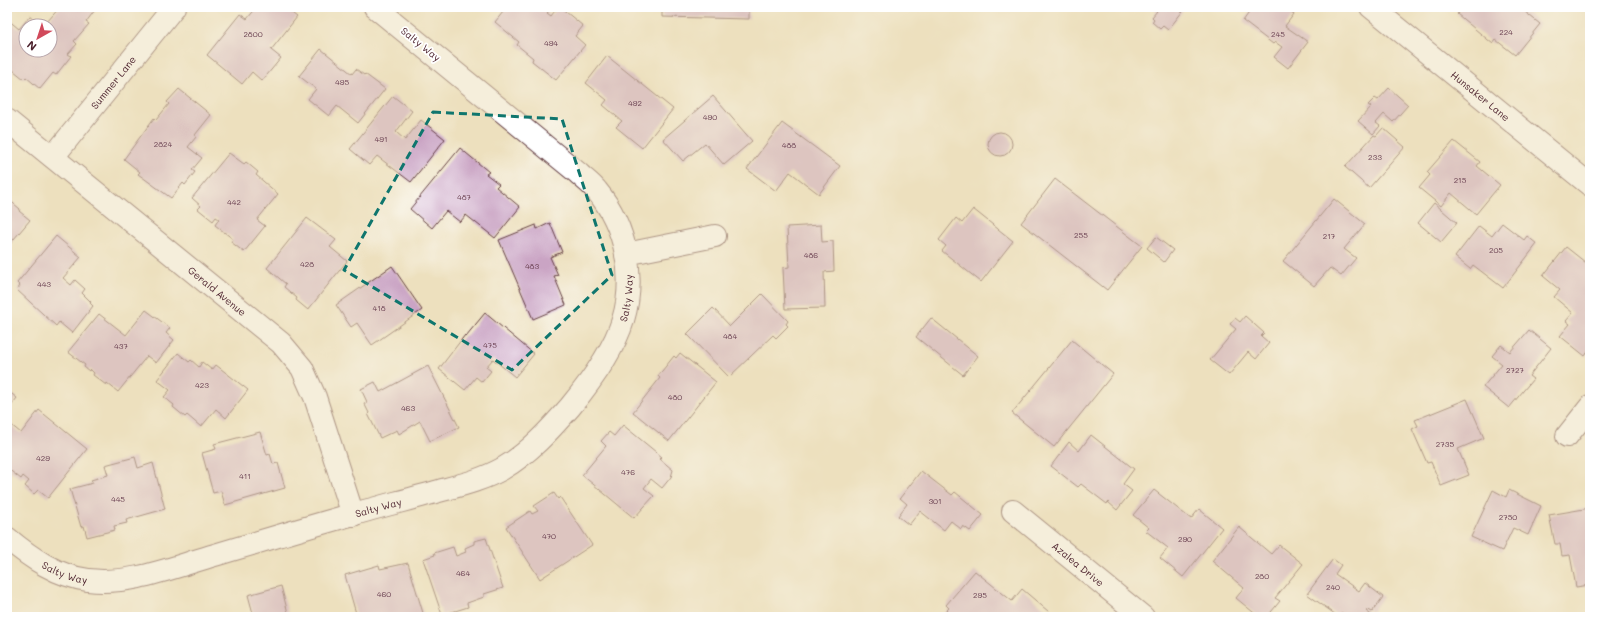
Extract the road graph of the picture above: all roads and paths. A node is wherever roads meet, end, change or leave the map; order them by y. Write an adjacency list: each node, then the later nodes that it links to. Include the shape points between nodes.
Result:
1 (174, 7): 5 (street, Summer Lane)
2 (375, 7): 8 (street, Salty Way, via 596,189 620,230)
3 (1371, 7): 6 (street, Hunsaker Lane)
4 (7, 120): 5 (street, Gerald Avenue)
5 (53, 158): 12 (street, Gerald Avenue, via 281,343 302,368 315,396)
6 (1590, 185)
7 (714, 236): 8 (street)
8 (626, 254): 12 (street, Salty Way, via 627,297 623,321 613,343 592,379 540,441 523,455 485,478)
9 (1590, 406): 10 (street)
10 (1567, 436)
11 (1013, 511): 14 (street, Azalea Drive)
12 (353, 515): 13 (street, Salty Way, via 143,576 106,581 88,580 56,571 31,557)
13 (7, 538)
14 (1143, 617)

